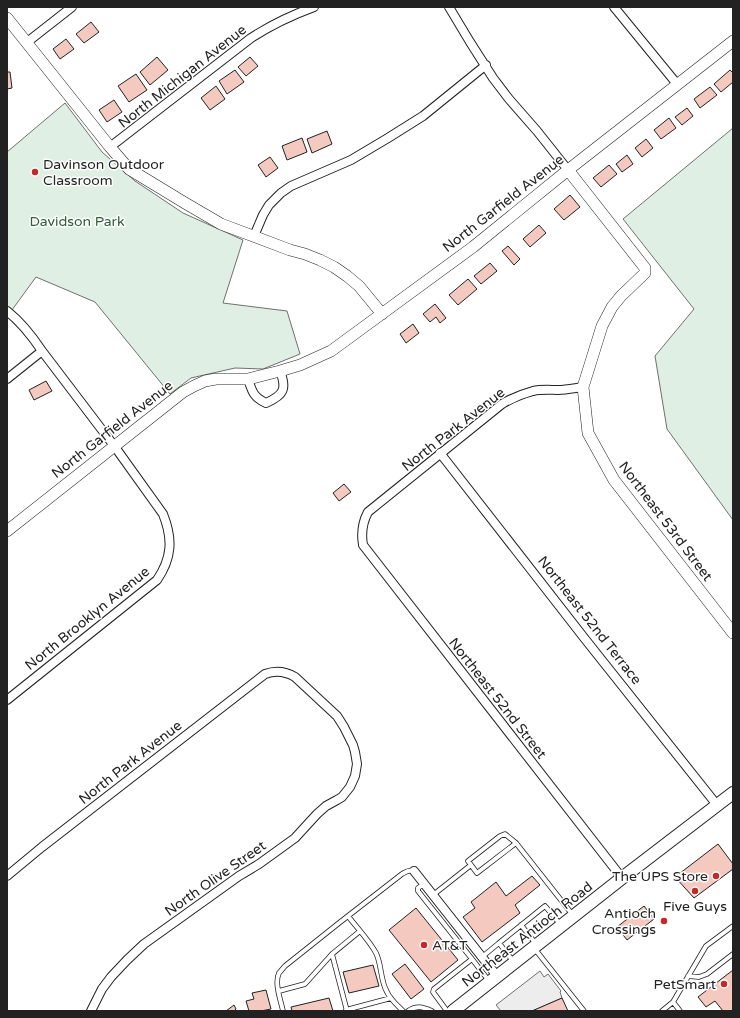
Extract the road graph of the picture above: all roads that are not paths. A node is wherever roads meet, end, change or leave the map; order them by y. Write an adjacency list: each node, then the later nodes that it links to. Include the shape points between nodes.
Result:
1 (72, 7): 7 (street)
2 (314, 7): 10 (street, North Michigan Avenue, via 268,27 251,38)
3 (449, 7): 8 (street)
4 (614, 7): 9 (street)
5 (7, 18): 7 (street)
6 (733, 40): 9 (street, North Garfield Avenue)
7 (26, 43): 10 (street)
8 (486, 65): 11 (street, via 509,99); 12 (street, via 423,116 388,138 352,160 291,186 281,193 269,205)
9 (677, 84): 11 (street, North Garfield Avenue)
10 (110, 147): 12 (street, via 129,169 221,224)
11 (568, 170): 14 (street, North Garfield Avenue, via 474,247); 19 (street, Northeast 53rd Street, via 645,268 645,273 621,296 605,319)
12 (254, 236): 14 (street, via 334,267 359,286)
13 (7, 311): 15 (street)
14 (382, 314): 16 (street, North Garfield Avenue, via 331,351)
15 (42, 350): 17 (street); 20 (street)
16 (280, 371): 18 (street, North Garfield Avenue); 18 (street, via 284,382 283,391 276,399 266,403 254,394)
17 (7, 379)
18 (248, 379): 20 (street, North Garfield Avenue, via 216,379 194,386)
19 (583, 387): 21 (street, North Park Avenue, via 535,391 512,398); 24 (street, Northeast 53rd Street, via 588,433 614,480)
20 (115, 447): 22 (street, North Garfield Avenue); 25 (street, North Brooklyn Avenue, via 163,514 170,538 166,563 157,580)
21 (440, 453): 23 (street, North Park Avenue, via 368,512); 28 (street, Northeast 52nd Terrace)
22 (7, 531)
23 (362, 531): 33 (street, Northeast 52nd Street, via 363,545)
24 (733, 633)
25 (7, 700)
26 (356, 771): 32 (street, North Park Avenue, via 356,752 337,716 295,677 284,672 271,672 265,674); 54 (street, North Olive Street, via 353,782 346,792 326,806 294,838 144,944 111,977)
27 (733, 793): 28 (main road, Northeast Antioch Road)
28 (717, 805): 33 (main road, Northeast Antioch Road)
29 (516, 843): 30 (lane, via 477,873); 30 (lane, via 504,834 468,861); 37 (lane)
30 (471, 865): 35 (lane)
31 (414, 871): 34 (street); 36 (lane, via 402,874)
32 (7, 876)
33 (622, 878): 37 (main road, Northeast Antioch Road)
34 (424, 884): 35 (street); 47 (lane, via 418,890)
35 (433, 895): 46 (street)
36 (348, 916): 41 (lane); 51 (lane, via 285,966 277,979)
37 (574, 916): 39 (main road, Northeast Antioch Road)
38 (521, 926): 39 (lane, via 545,906); 42 (lane); 43 (lane)
39 (561, 926): 43 (main road, Northeast Antioch Road)
40 (733, 926): 49 (lane, via 706,946)
41 (360, 931): 44 (lane); 52 (lane, via 377,954 386,991)
42 (499, 943): 46 (lane); 48 (lane)
43 (535, 946): 48 (main road, Northeast Antioch Road); 62 (lane)
44 (332, 954): 51 (lane, via 305,984); 56 (lane)
45 (733, 954): 49 (lane, via 699,978)
46 (482, 957): 50 (street)
47 (472, 959): 50 (lane); 60 (lane, via 434,989 433,992)
48 (514, 963): 50 (main road, Northeast Antioch Road)
49 (688, 976): 53 (lane)
50 (494, 979): 61 (main road, Northeast Antioch Road)
51 (278, 991): 55 (lane)
52 (391, 998): 56 (lane); 57 (lane)
53 (673, 1002): 63 (lane); 64 (lane)
54 (91, 1011)
55 (283, 1011)
56 (346, 1011)
57 (403, 1011)
58 (408, 1011): 59 (lane, via 419,1006)
59 (432, 1011)
60 (447, 1011)
61 (453, 1011)
62 (584, 1011)
63 (662, 1011)
64 (680, 1011)

